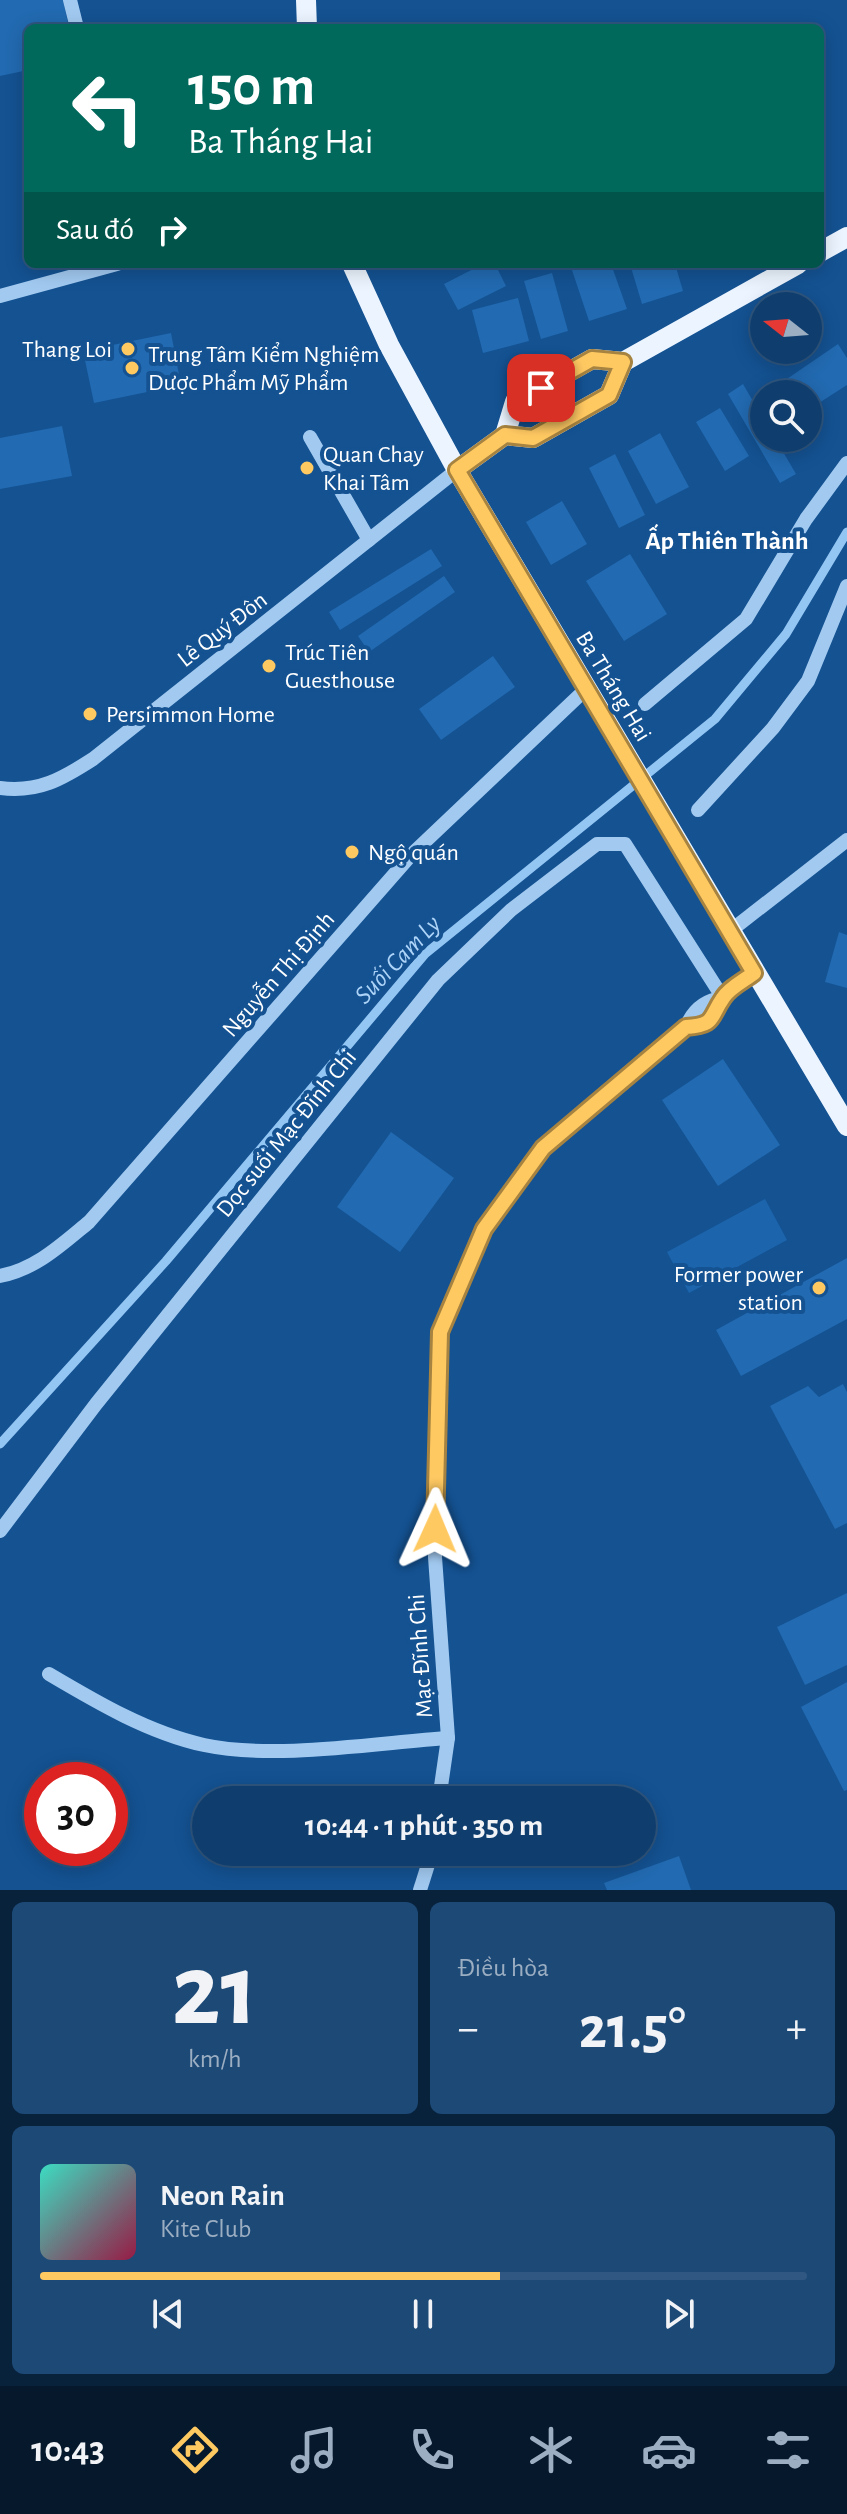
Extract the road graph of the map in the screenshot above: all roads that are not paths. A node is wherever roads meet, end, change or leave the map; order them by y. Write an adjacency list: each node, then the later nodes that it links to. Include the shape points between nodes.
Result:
1 (70, 0): 3 (street)
2 (306, 0): 4 (main road)
3 (76, 24)
4 (307, 24)
5 (847, 237): 6 (main road)
6 (824, 250)
7 (102, 268): 10 (street)
8 (354, 268): 15 (main road, Ba Tháng Hai)
9 (791, 268): 11 (main road)
10 (0, 296)
11 (623, 362): 12 (main road, via 609,395 533,438); 12 (main road, via 592,359 515,402)
12 (505, 435): 15 (main road)
13 (310, 437): 16 (street)
14 (847, 463): 19 (street, via 746,619)
15 (457, 470): 16 (street, Lê Quý Đôn); 18 (main road, Ba Tháng Hai)
16 (369, 540): 20 (street, Lê Quý Đôn, via 93,759 55,784 20,791)
17 (847, 586): 21 (street, via 808,681)
18 (585, 690): 23 (main road, Ba Tháng Hai); 27 (street, Nguyễn Thị Định, via 412,854 89,1222 46,1257)
19 (645, 704)
20 (0, 788)
21 (698, 810)
22 (847, 840): 23 (street)
23 (729, 932): 24 (main road, Ba Tháng Hai)
24 (754, 973): 25 (street, Mạc Đĩnh Chi); 26 (main road, Ba Tháng Hai)
25 (723, 998): 28 (street, Dọc suối Mạc Đĩnh Chi, via 625,844 597,844 511,910 438,980); 30 (street, Mạc Đĩnh Chi, via 710,999 691,1015 686,1027 543,1148 484,1229 440,1332 435,1557)
26 (847, 1126)
27 (0, 1276)
28 (0, 1531)
29 (49, 1674): 30 (street, via 131,1719 208,1746 271,1750)
30 (448, 1738): 31 (street, Mạc Đĩnh Chi)
31 (441, 1786)
32 (428, 1866): 33 (street)
33 (420, 1890)

